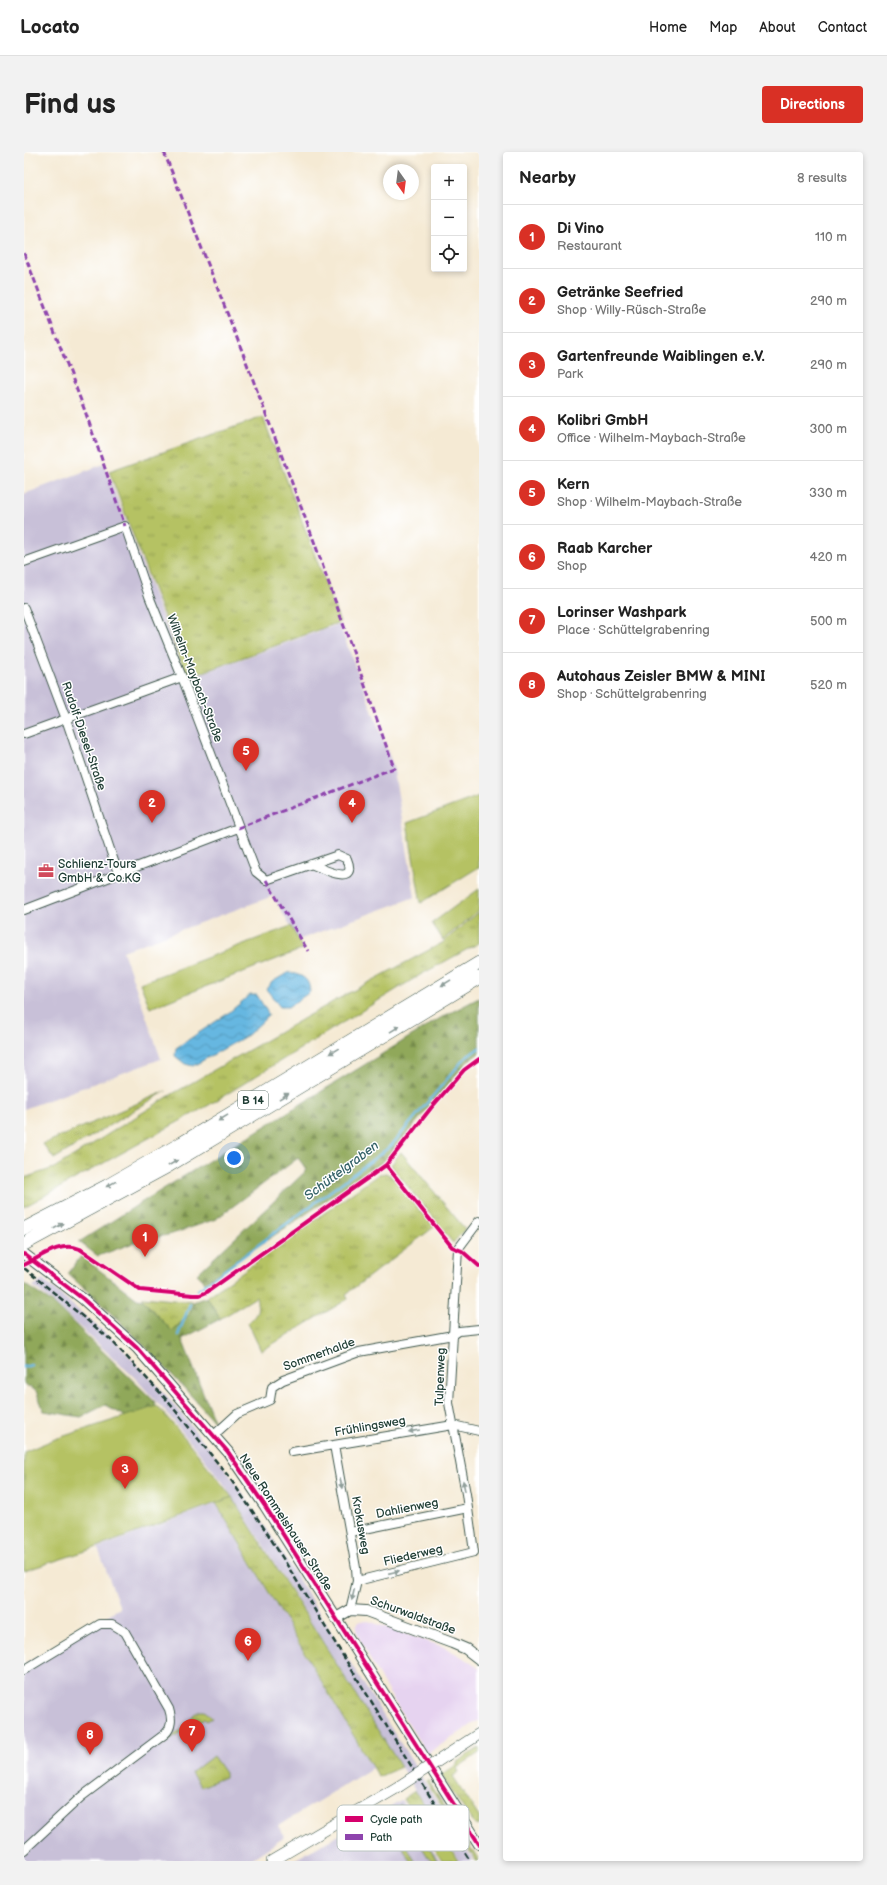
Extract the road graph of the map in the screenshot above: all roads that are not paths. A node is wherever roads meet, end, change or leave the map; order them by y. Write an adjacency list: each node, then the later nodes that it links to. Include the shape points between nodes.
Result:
1 (24, 562): 3 (street, Wilhelm-Maybach-Straße, via 125,526 149,596)
2 (24, 608): 4 (street, Rudolf-Diesel-Straße)
3 (182, 677): 4 (street); 6 (street, Wilhelm-Maybach-Straße)
4 (66, 719): 5 (street); 8 (street, Rudolf-Diesel-Straße)
5 (24, 734)
6 (238, 828): 7 (street, Wilhelm-Maybach-Straße, via 256,872 266,880); 8 (street)
7 (311, 864)
8 (118, 873): 9 (street)
9 (24, 910)
10 (479, 963): 13 (highway, B 14, one-way to 13, via 182,1143)
11 (479, 978): 14 (highway, B 14, one-way to 11, via 168,1166)
12 (479, 1221): 17 (street, Tulpenweg, via 458,1249)
13 (24, 1230)
14 (24, 1244)
15 (24, 1254): 20 (street, Neue Rommelshauser Straße, via 83,1300 137,1348)
16 (479, 1329): 17 (street, via 459,1331)
17 (453, 1335): 18 (street, Tulpenweg, via 449,1403); 20 (street, Sommerhalde, via 359,1352 283,1380 272,1387 270,1400 237,1414)
18 (452, 1425): 19 (street); 21 (street, Frühlingsweg, one-way to 21); 23 (street, Tulpenweg, one-way to 18)
19 (479, 1431)
20 (214, 1435): 28 (street, Neue Rommelshauser Straße, via 265,1506)
21 (334, 1445): 22 (street, Frühlingsweg); 24 (street, Krokusweg, one-way to 24)
22 (292, 1452)
23 (466, 1508): 24 (street, Dahlienweg); 25 (street, Tulpenweg)
24 (350, 1532): 26 (street, Krokusweg)
25 (474, 1552): 26 (street, Fliederweg, one-way to 25)
26 (356, 1581): 27 (street, Krokusweg, one-way to 27)
27 (350, 1610): 28 (street); 29 (street, Schurwaldstraße, via 366,1611 418,1629 466,1649)
28 (336, 1618): 33 (street, Neue Rommelshauser Straße)
29 (479, 1659)
30 (24, 1670): 37 (street, via 100,1624 112,1624 125,1632 169,1709 171,1719 170,1727 165,1734 80,1797)
31 (479, 1734): 32 (main road, bridge)
32 (367, 1805)
33 (454, 1805)
34 (337, 1823): 38 (main road, bridge)
35 (469, 1828): 36 (street, Neue Rommelshauser Straße)
36 (479, 1844)
37 (24, 1850)
38 (272, 1861)

